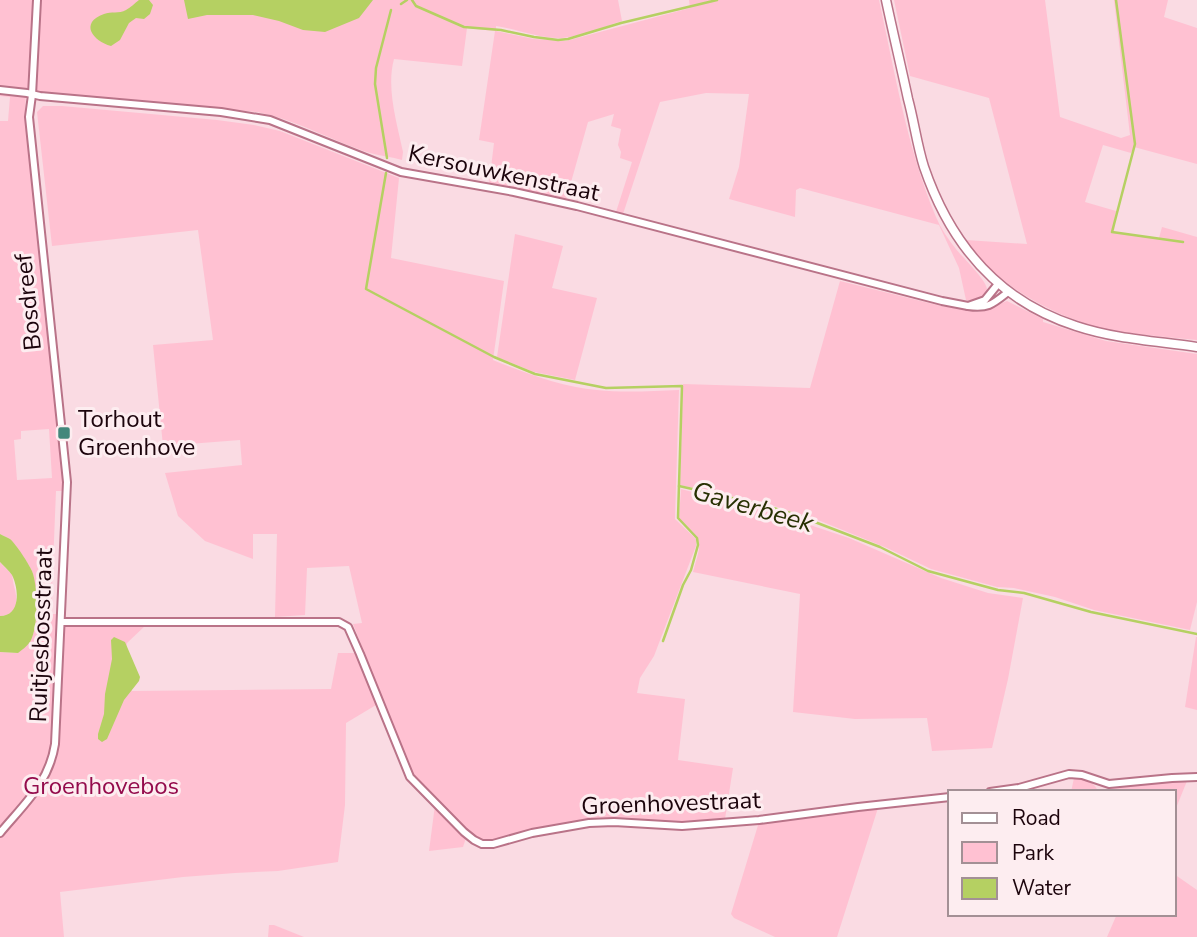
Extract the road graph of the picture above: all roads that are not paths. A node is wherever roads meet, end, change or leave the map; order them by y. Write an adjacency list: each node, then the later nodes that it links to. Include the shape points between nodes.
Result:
1 (37, 0): 4 (street, Bosdreef)
2 (886, 0): 5 (street, via 928,176 964,247)
3 (0, 90): 4 (street)
4 (32, 95): 7 (street, Kersouwkenstraat, via 264,118 401,172 578,206); 9 (street, Bosdreef, via 29,117)
5 (998, 284): 6 (street); 7 (street, via 985,300)
6 (1008, 292): 7 (street, via 991,306); 8 (street, via 1075,326 1117,337)
7 (968, 306)
8 (1197, 346)
9 (61, 422): 10 (street, Ruitjesbosstraat, via 67,482)
10 (61, 622): 13 (street, Groenhovestraat, via 339,622 348,627 410,777 482,844 589,823 682,826); 14 (street, Ruitjesbosstraat, via 53,757 40,785)
11 (1197, 777): 12 (street, via 1109,784 1069,774)
12 (1004, 790)
13 (948, 797)
14 (0, 833)

